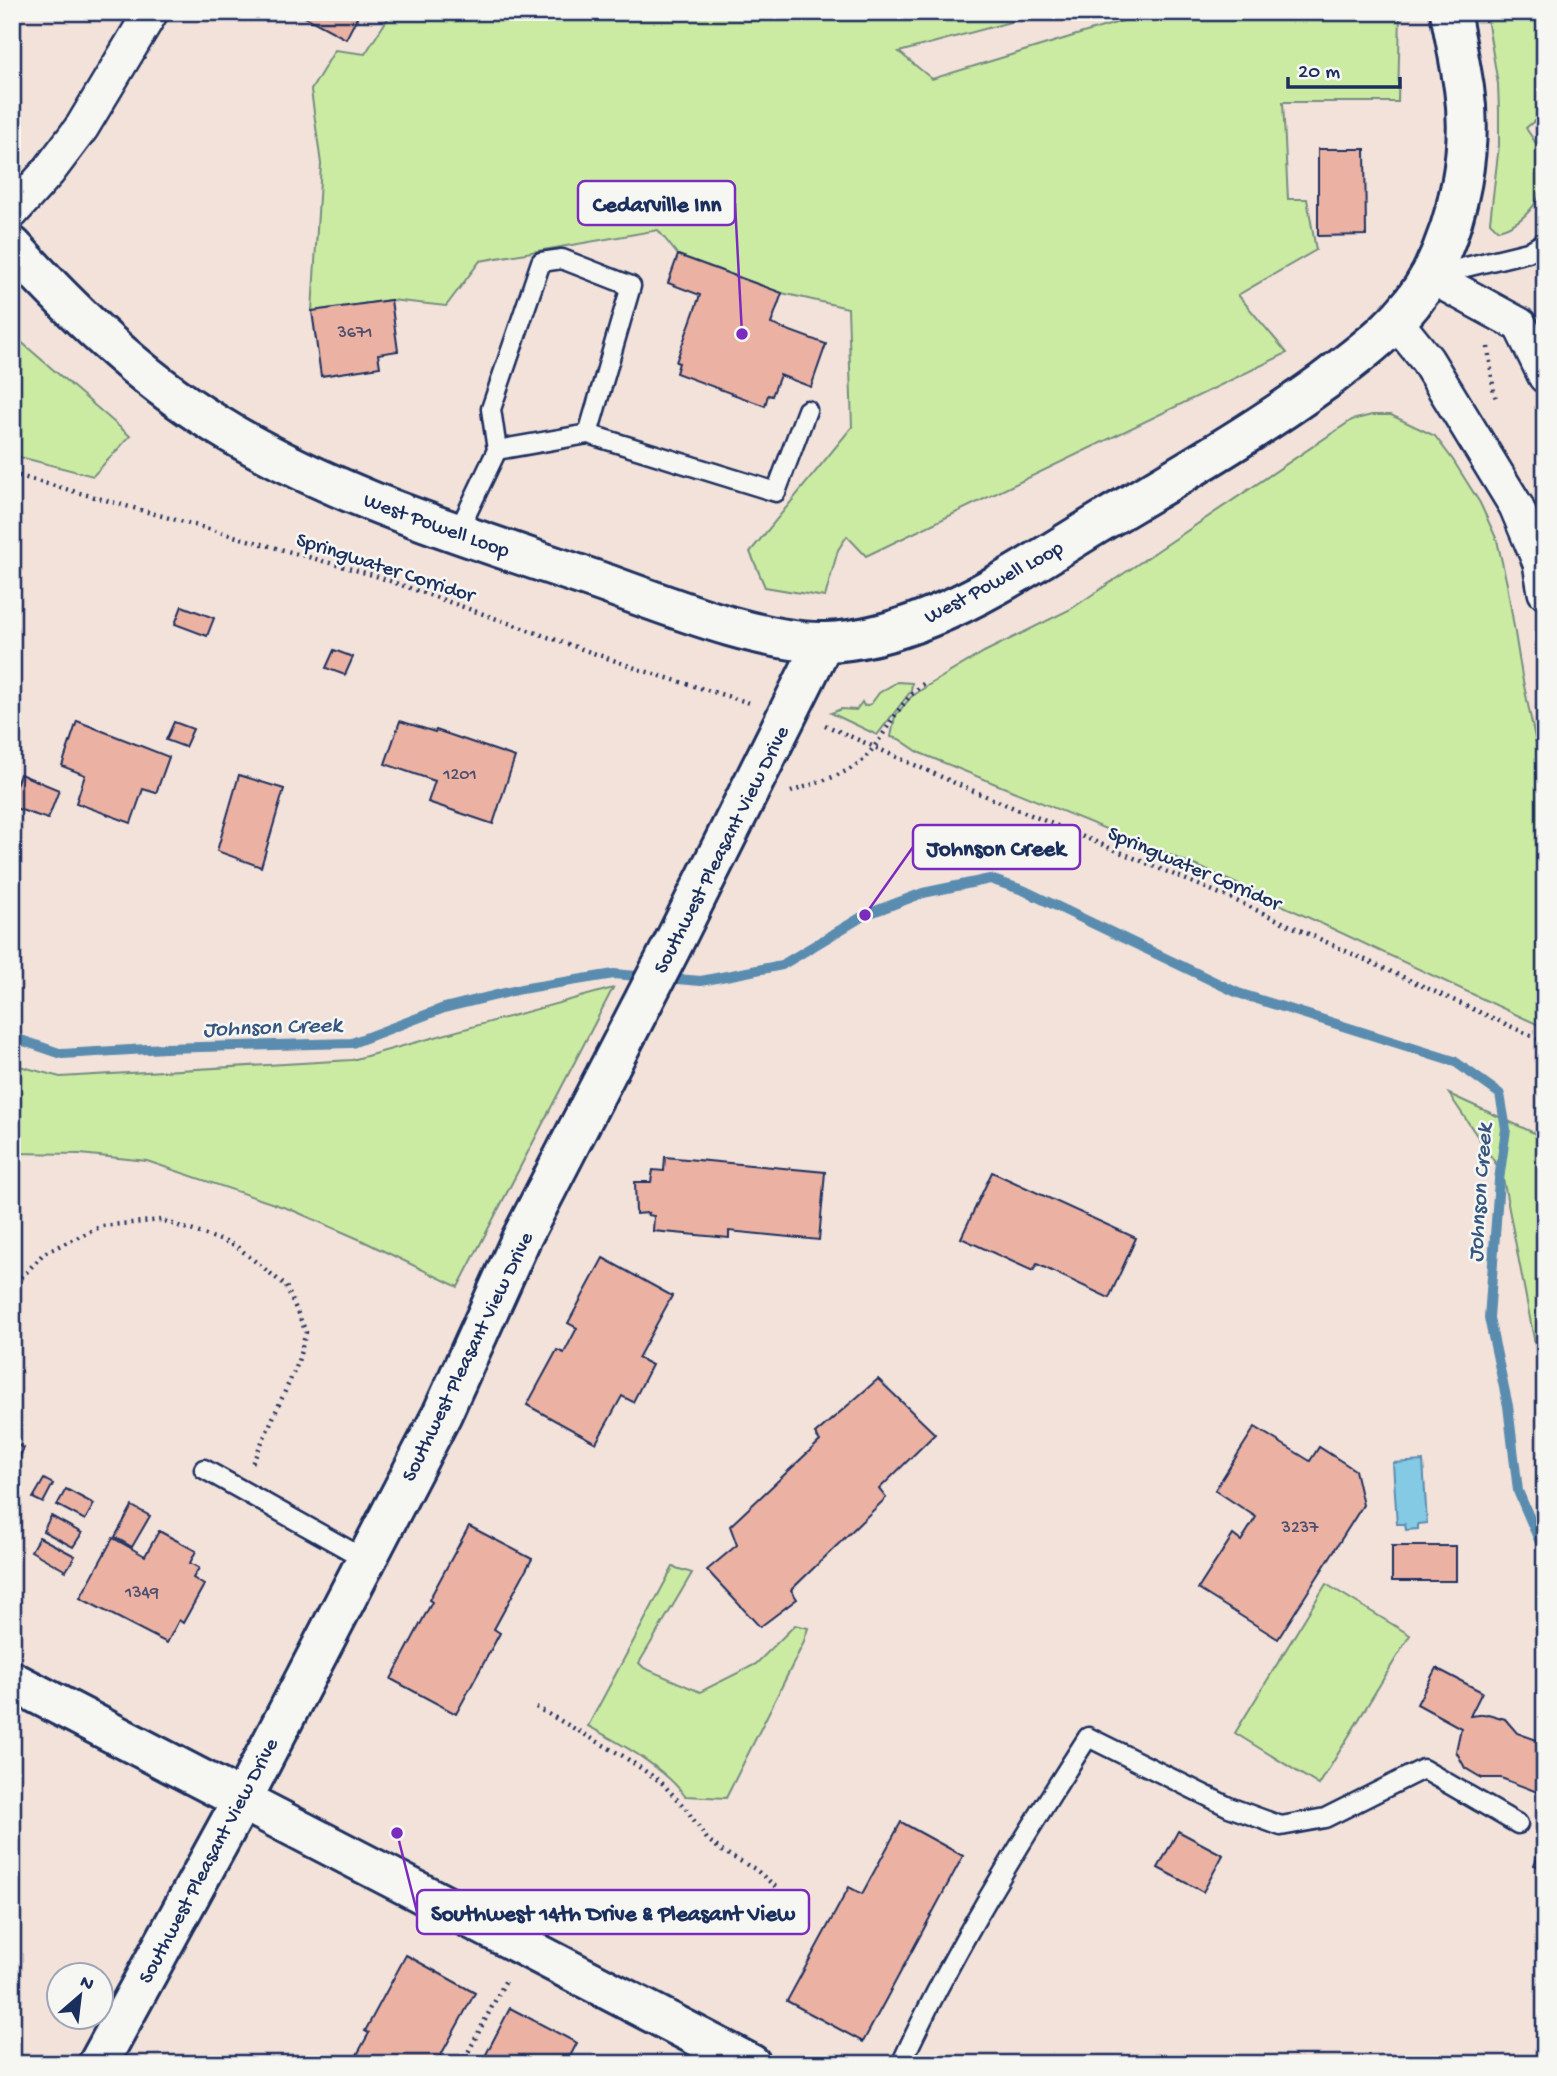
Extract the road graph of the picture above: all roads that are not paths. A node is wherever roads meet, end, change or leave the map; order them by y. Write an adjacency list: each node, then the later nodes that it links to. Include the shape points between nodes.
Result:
1 (151, 12): 3 (street, via 82,127)
2 (1450, 12): 6 (street, West Powell Loop, via 1465,91 1467,133 1457,200)
3 (12, 212)
4 (1545, 242): 6 (lane, via 1528,252)
5 (12, 246): 12 (street, West Powell Loop, via 119,352 211,422 317,477)
6 (1430, 276): 7 (street, West Powell Loop); 8 (street, via 1520,325)
7 (1397, 323): 13 (street, via 1427,360 1516,506 1540,564); 14 (street, West Powell Loop, via 1242,438 960,604 904,627)
8 (1545, 376)
9 (807, 410): 10 (lane, via 776,492)
10 (588, 435): 11 (lane); 11 (lane, via 631,286 562,259 541,262 491,409)
11 (497, 450): 12 (lane)
12 (458, 532): 14 (street, West Powell Loop, via 721,622)
13 (1545, 592)
14 (823, 643): 16 (street, Southwest Pleasant View Drive, via 522,1239 442,1414)
15 (204, 1469): 16 (lane)
16 (365, 1559): 18 (street, Southwest Pleasant View Drive)
17 (12, 1681): 18 (street)
18 (242, 1800): 20 (street, Southwest Pleasant View Drive); 21 (street)
19 (1518, 1824): 22 (lane, via 1423,1769 1325,1818 1281,1826 1229,1807 1088,1737 926,2008)
20 (98, 2064)
21 (751, 2064)
22 (901, 2064)

